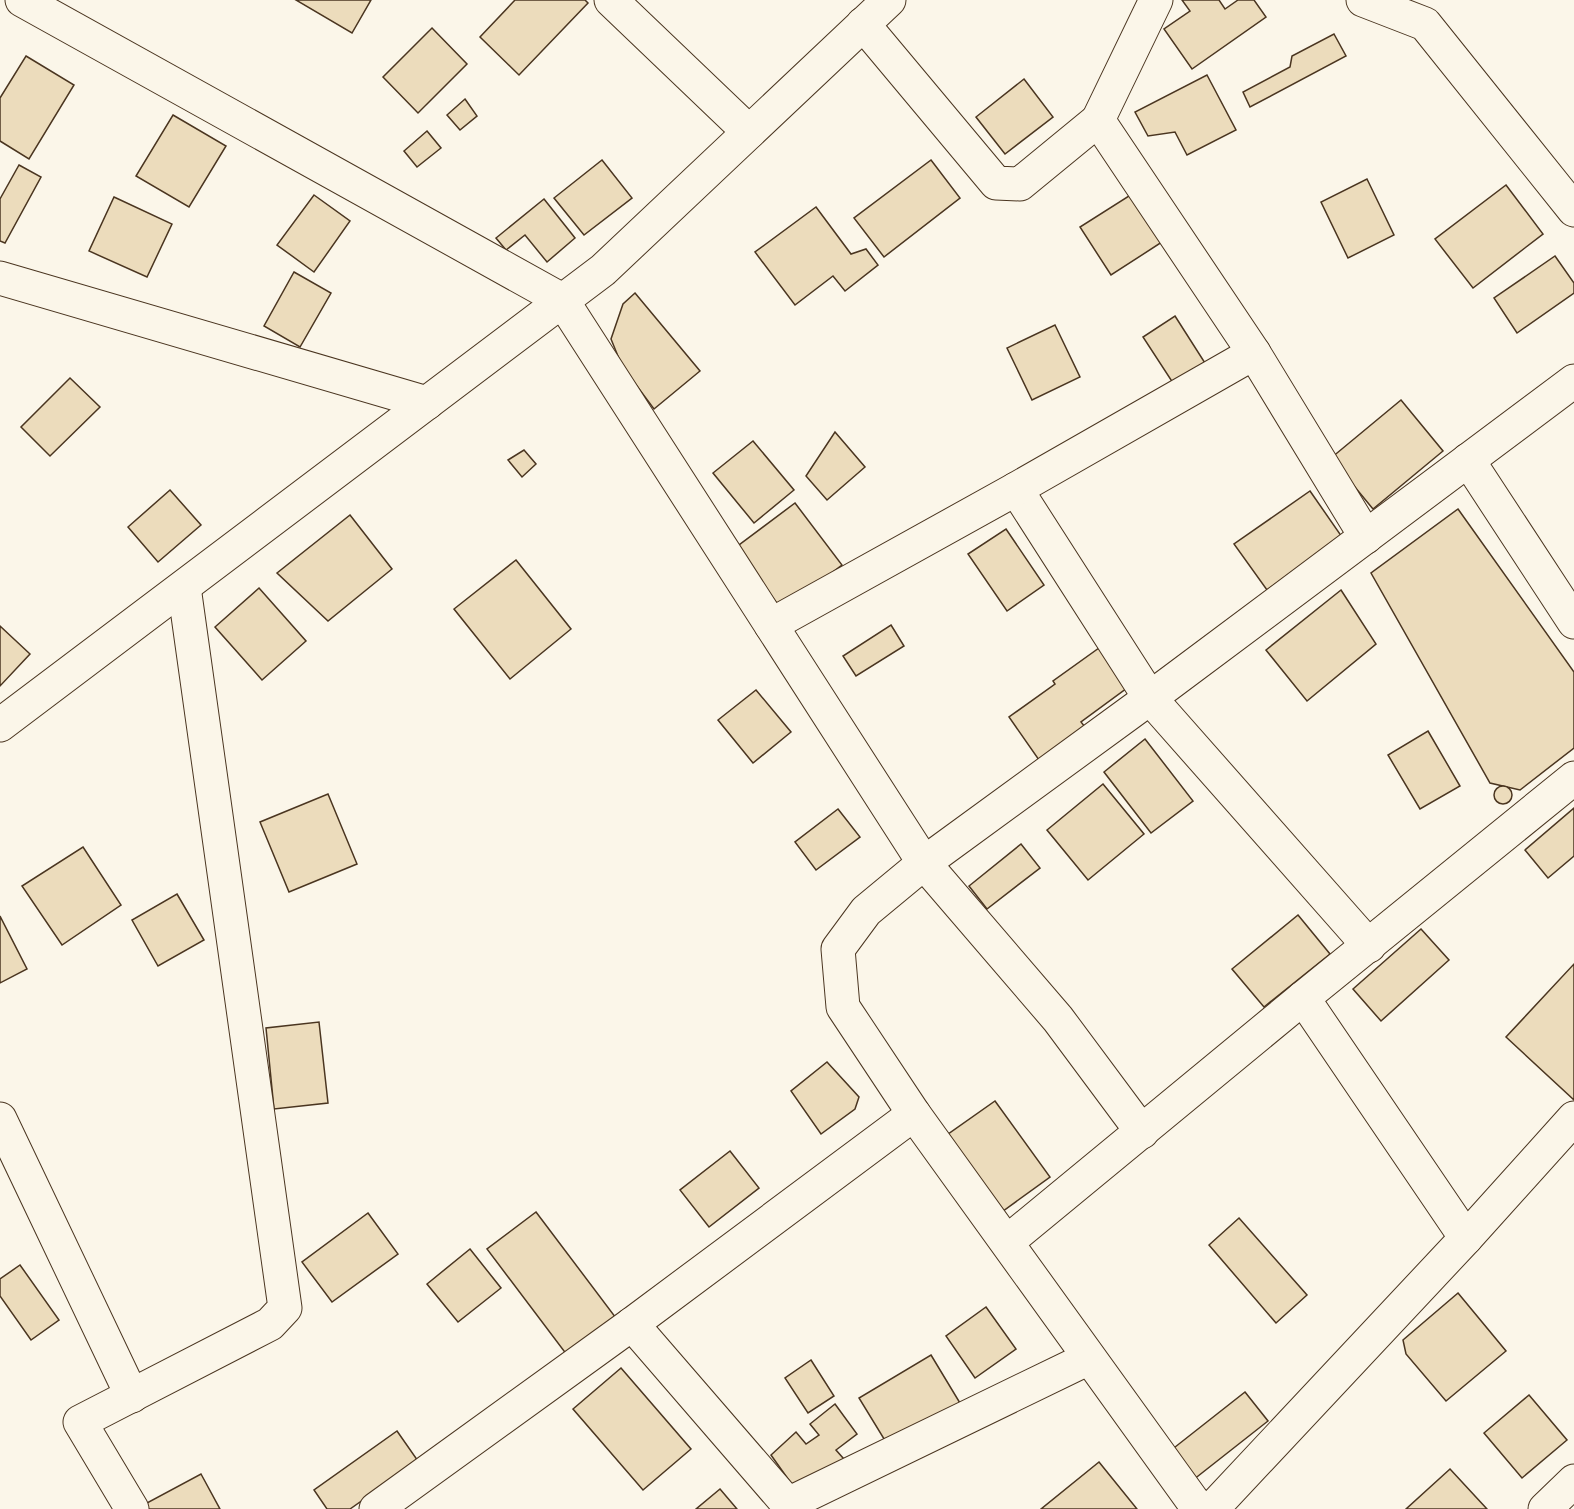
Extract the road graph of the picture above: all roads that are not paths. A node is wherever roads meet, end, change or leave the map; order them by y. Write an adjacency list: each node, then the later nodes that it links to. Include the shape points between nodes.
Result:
1 (22, 0): 11 (street)
2 (611, 0): 8 (street)
3 (889, 0): 6 (street)
4 (1156, 0): 7 (street)
5 (1363, 0): 9 (street, via 1425,24)
6 (863, 24): 7 (street, via 996,183 1020,184); 8 (street)
7 (1098, 120): 12 (street)
8 (749, 132): 11 (street, via 603,270)
9 (1574, 210)
10 (0, 278): 14 (street)
11 (562, 300): 14 (street); 20 (street)
12 (1254, 353): 16 (street); 17 (street)
13 (1572, 387): 15 (street)
14 (427, 404): 18 (street)
15 (1468, 460): 17 (street); 19 (street)
16 (1016, 489): 20 (street); 21 (street)
17 (1366, 537): 21 (street)
18 (184, 587): 22 (street); 35 (street, via 285,1308 270,1324)
19 (1574, 622)
20 (771, 625): 24 (street)
21 (1150, 698): 24 (street); 25 (street)
22 (0, 725)
23 (1574, 778): 25 (street)
24 (924, 863): 27 (street, via 866,911 838,949 843,1008); 30 (street, via 1058,1019)
25 (1369, 946): 26 (street)
26 (1303, 998): 30 (street); 31 (street)
27 (914, 1114): 32 (street); 33 (street)
28 (1574, 1118): 31 (street)
29 (0, 1119): 35 (street)
30 (1142, 1132): 32 (street)
31 (1466, 1238): 39 (street)
32 (1007, 1242): 34 (street)
33 (632, 1324): 38 (street); 40 (street)
34 (1089, 1358): 38 (street); 39 (street)
35 (132, 1396): 37 (street, via 80,1422)
36 (1574, 1481): 41 (street)
37 (122, 1505)
38 (790, 1507)
39 (1196, 1507)
40 (376, 1509)
41 (1545, 1509)

